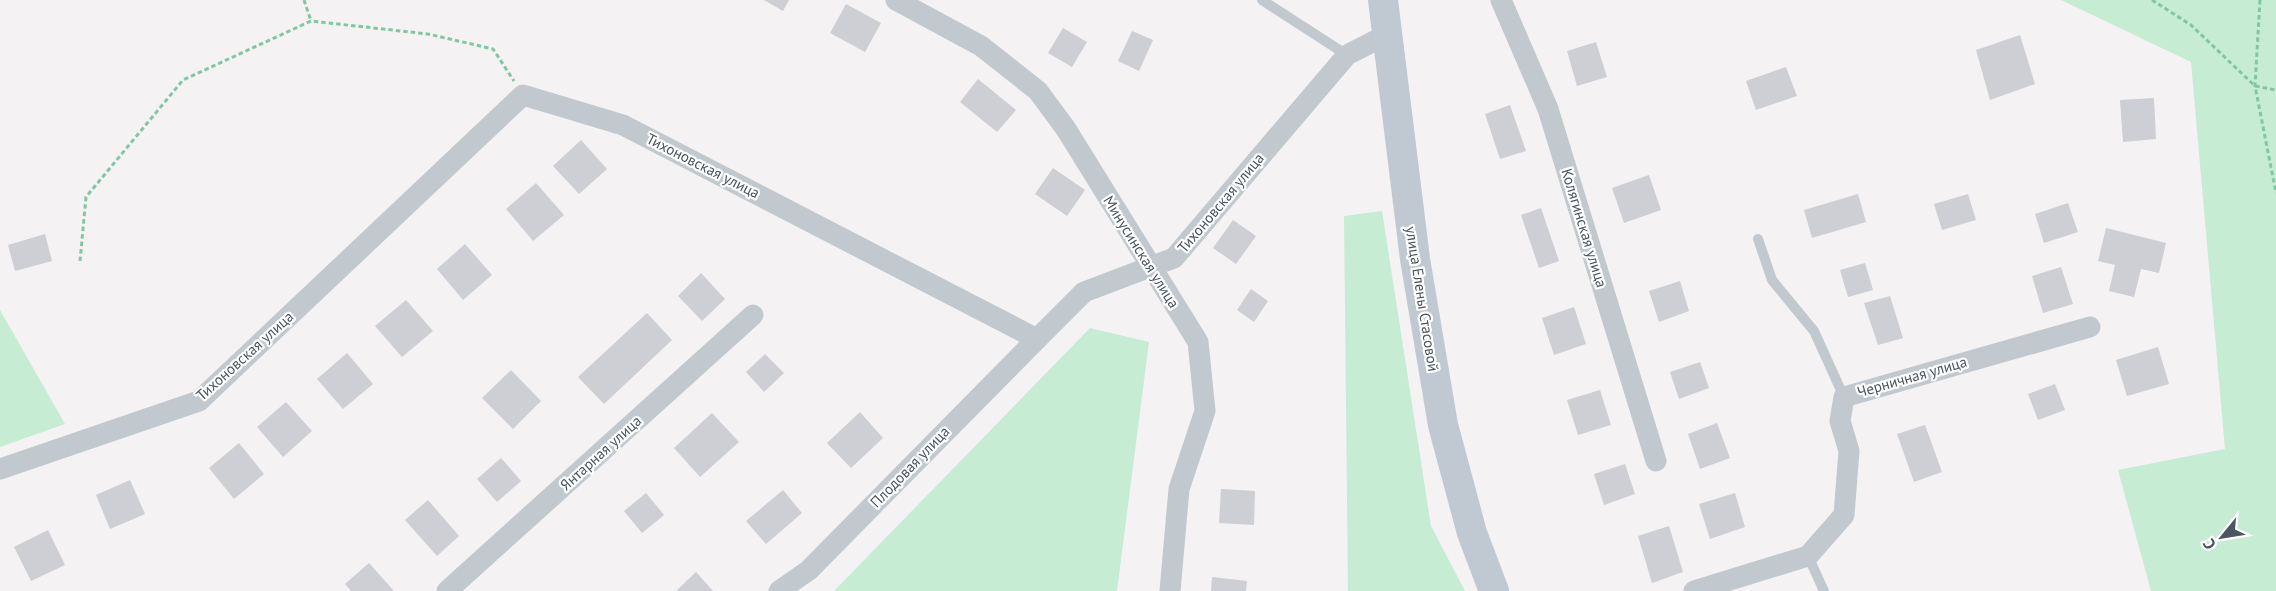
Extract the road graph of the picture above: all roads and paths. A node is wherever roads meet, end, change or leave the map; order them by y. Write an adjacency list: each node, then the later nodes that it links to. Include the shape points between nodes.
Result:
1 (304, 0): 8 (path)
2 (896, 0): 17 (street, Минусинская улица, via 981,46 1038,91 1066,129)
3 (1262, 0): 10 (lane)
4 (1502, 0): 22 (street, Колягинская улица, via 1548,109)
5 (2152, 0): 11 (path, via 2190,25)
6 (2260, 0): 11 (path)
7 (1386, 2): 9 (main road, улица Елены Стасовой)
8 (310, 21): 13 (path, via 428,34 493,48); 16 (path, via 183,80 86,197)
9 (1386, 35): 10 (street, Тихоновская улица); 28 (main road, улица Елены Стасовой, via 1415,260 1443,426 1472,533)
10 (1347, 55): 17 (street, Тихоновская улица, via 1174,258)
11 (2254, 86): 12 (path); 14 (path)
12 (2276, 90)
13 (523, 95): 20 (street, Тихоновская улица, via 623,125); 23 (street, Тихоновская улица, via 199,401)
14 (2276, 193)
15 (1758, 239): 21 (lane, via 1772,280 1814,331)
16 (80, 261)
17 (1149, 267): 20 (street, Тихоновская улица, via 1084,292); 27 (street, Минусинская улица, via 1198,342 1205,411 1179,489)
18 (753, 315): 25 (street, Янтарная улица)
19 (2090, 327): 21 (street, Черничная улица)
20 (1037, 339): 26 (street, Плодовая улица, via 809,570)
21 (1845, 397): 24 (street, Черничная улица, via 1840,421 1849,451 1844,515)
22 (1656, 461)
23 (0, 469)
24 (1808, 556): 29 (street); 30 (lane)
25 (447, 591)
26 (779, 591)
27 (1170, 591)
28 (1494, 591)
29 (1694, 591)
30 (1824, 591)

